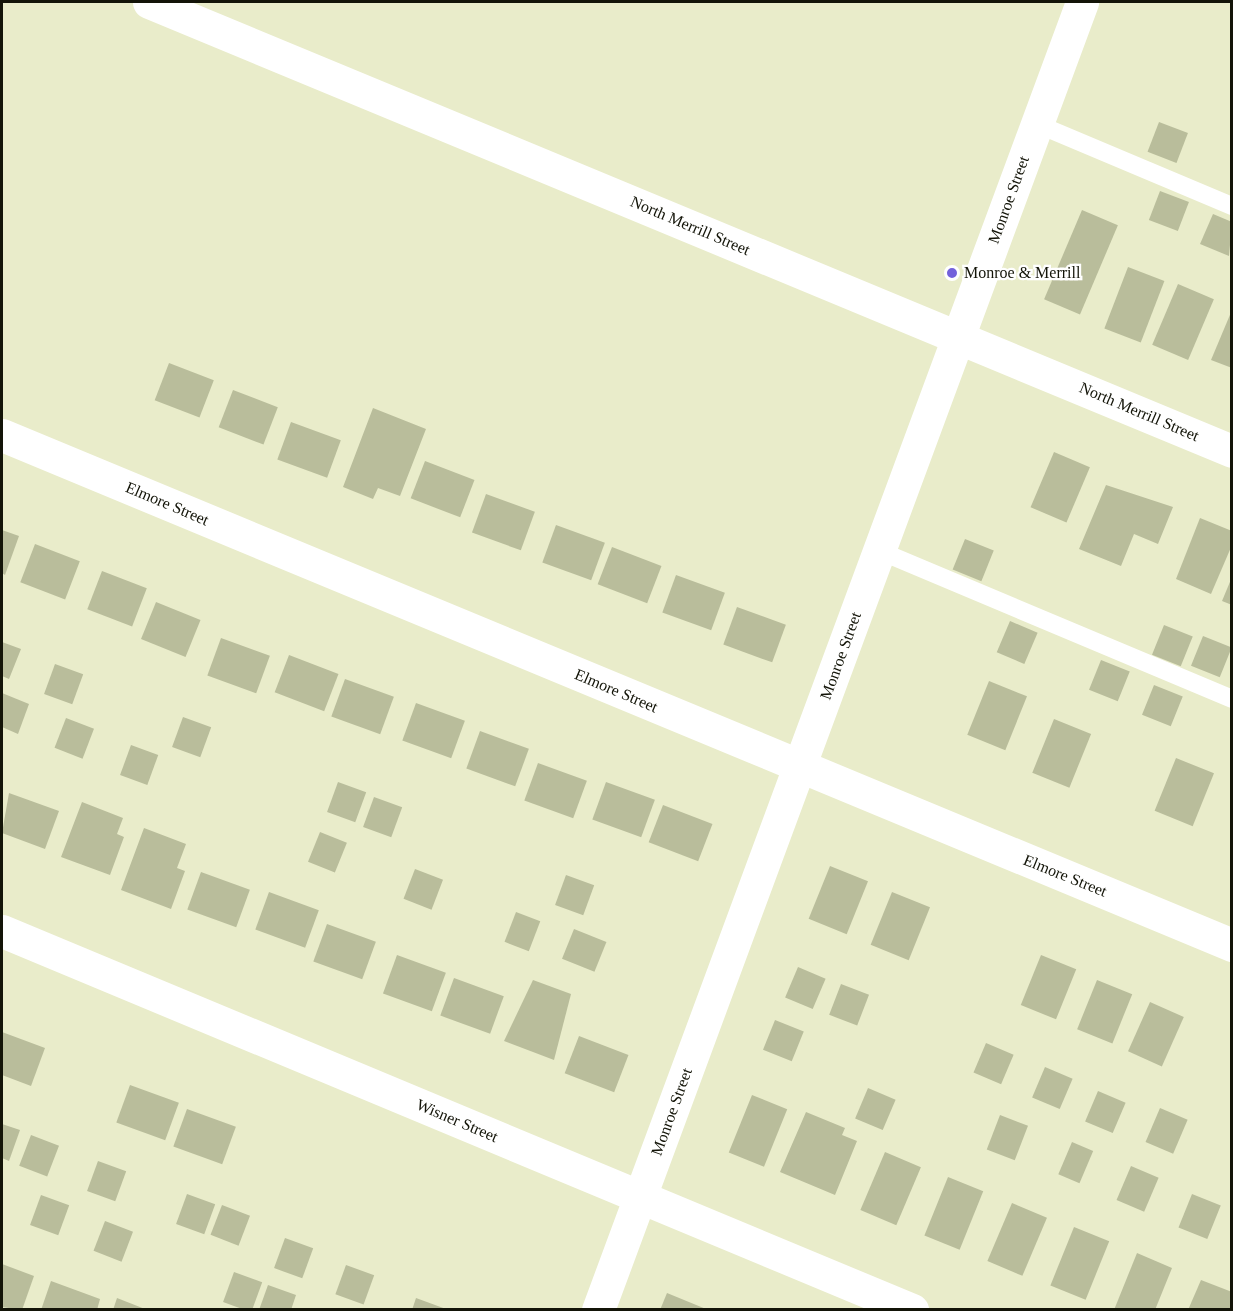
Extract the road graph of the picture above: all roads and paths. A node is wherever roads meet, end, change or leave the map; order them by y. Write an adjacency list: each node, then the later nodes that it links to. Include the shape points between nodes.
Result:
1 (149, 2): 5 (street, North Merrill Street)
2 (1082, 2): 3 (street, Monroe Street)
3 (1037, 124): 4 (lane); 5 (street, Monroe Street)
4 (1232, 206)
5 (958, 337): 7 (street, North Merrill Street); 8 (street, Monroe Street)
6 (2, 435): 10 (street, Elmore Street)
7 (1232, 451)
8 (880, 551): 9 (lane); 10 (street, Monroe Street)
9 (1232, 699)
10 (800, 768): 12 (street, Elmore Street); 13 (street, Monroe Street)
11 (2, 931): 13 (street, Wisner Street)
12 (1232, 945)
13 (640, 1197): 14 (street, Monroe Street); 15 (street, Wisner Street)
14 (598, 1310)
15 (912, 1310)

